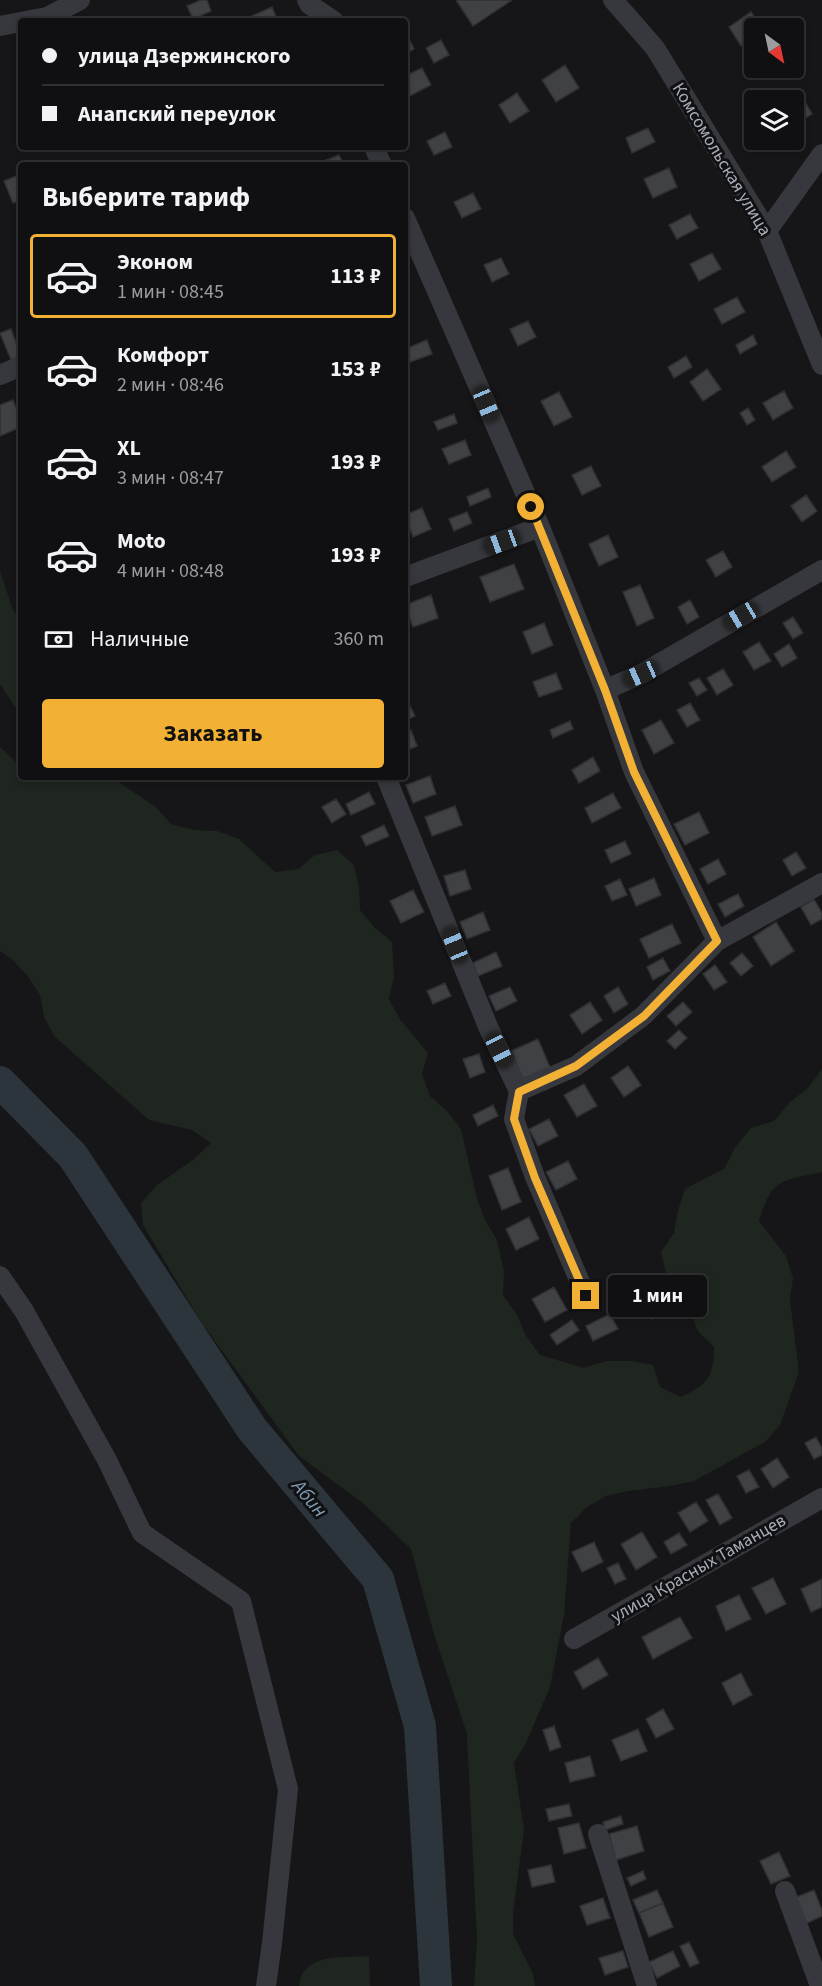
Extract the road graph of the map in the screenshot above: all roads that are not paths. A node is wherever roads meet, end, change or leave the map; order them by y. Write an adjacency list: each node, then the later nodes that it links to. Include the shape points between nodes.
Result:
1 (80, 0): 4 (street)
2 (307, 0): 5 (street)
3 (613, 0): 10 (street, Комсомольская улица, via 655,48)
4 (41, 18)
5 (330, 18)
6 (18, 22): 7 (street)
7 (0, 26)
8 (822, 154): 10 (street)
9 (408, 225): 14 (street)
10 (767, 231): 11 (street, Комсомольская улица)
11 (822, 365)
12 (18, 367): 13 (street)
13 (0, 375)
14 (540, 527): 16 (street); 17 (street)
15 (822, 570): 17 (street, via 641,674)
16 (408, 576)
17 (605, 690): 20 (street, via 634,772)
18 (387, 780): 21 (street, via 489,1029)
19 (822, 883): 20 (street)
20 (717, 941): 21 (street, via 644,1016 576,1066)
21 (519, 1092): 23 (street, via 514,1119)
22 (0, 1276): 28 (street, via 24,1311 96,1440 142,1533 241,1601 288,1789)
23 (586, 1296)
24 (822, 1498): 25 (street, улица Красных Таманцев)
25 (574, 1639)
26 (598, 1834): 29 (street)
27 (785, 1891): 30 (street)
28 (266, 1986)
29 (647, 1986)
30 (820, 1986)

